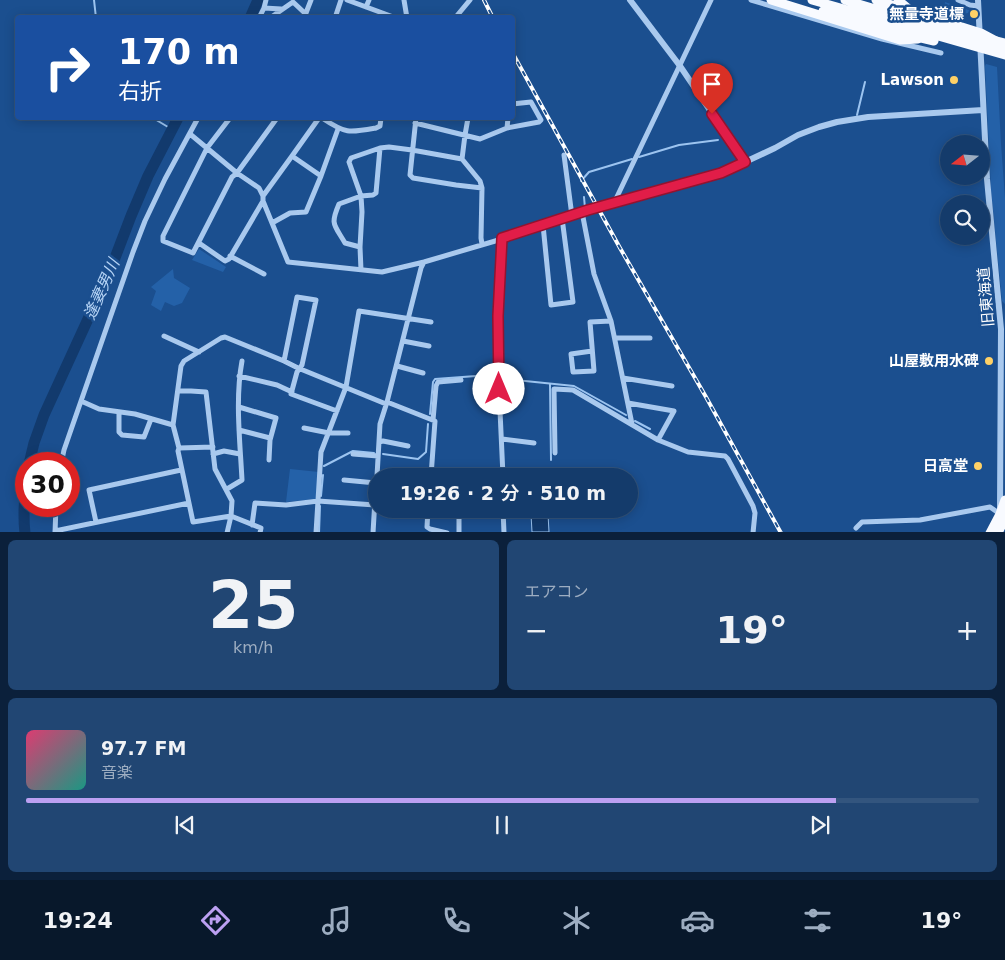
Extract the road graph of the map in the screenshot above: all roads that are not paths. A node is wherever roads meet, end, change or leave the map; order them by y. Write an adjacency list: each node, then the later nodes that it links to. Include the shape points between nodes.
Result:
1 (266, 0): 22 (street)
2 (311, 0): 26 (street)
3 (341, 0): 27 (street)
4 (347, 0): 21 (street)
5 (370, 0): 21 (street)
6 (404, 0): 29 (street)
7 (470, 0): 30 (street)
8 (630, 0): 37 (street)
9 (711, 0): 37 (street)
10 (750, 0): 35 (street)
11 (770, 0): 32 (highway, via 900,40)
12 (788, 0): 36 (highway, bridge, via 879,28)
13 (812, 0): 36 (highway, bridge)
14 (845, 0): 33 (highway, bridge)
15 (876, 0): 33 (highway, bridge, via 980,33)
16 (886, 0): 32 (highway, via 904,23 920,34)
17 (898, 0): 19 (highway)
18 (958, 0): 20 (street, via 970,5)
19 (904, 3): 31 (highway, via 920,17)
20 (978, 3): 31 (street, 旧東海道)
21 (366, 7): 28 (street)
22 (264, 8): 23 (street); 24 (street)
23 (282, 9): 25 (street); 26 (street, via 293,2)
24 (260, 15)
25 (274, 15)
26 (305, 15)
27 (336, 15)
28 (388, 15)
29 (406, 15)
30 (458, 15)
31 (979, 36): 33 (highway); 34 (street, 旧東海道)
32 (936, 38): 34 (highway)
33 (1005, 46)
34 (980, 51): 36 (highway); 39 (street, 旧東海道)
35 (941, 53)
36 (1005, 57)
37 (680, 66): 59 (street); 65 (street)
38 (515, 104): 49 (street, via 530,102 541,120)
39 (983, 110): 59 (street, via 837,122 798,135); 133 (street, 旧東海道, via 1002,329)
40 (197, 120): 51 (street)
41 (228, 120): 53 (street)
42 (276, 120): 60 (street)
43 (319, 120): 57 (street)
44 (324, 120): 50 (street)
45 (381, 120): 50 (street, via 376,128 354,132)
46 (415, 120): 52 (street); 55 (street)
47 (468, 120): 52 (street)
48 (508, 120): 49 (street)
49 (507, 128): 52 (street, via 480,139)
50 (338, 129): 61 (street)
51 (190, 134): 53 (street); 101 (street, via 145,221)
52 (465, 135): 58 (street)
53 (207, 148): 60 (street); 72 (street, via 163,236 164,241 192,253)
54 (380, 148): 55 (street); 63 (street, via 376,193); 63 (street, via 351,158 349,162)
55 (412, 150): 58 (street); 62 (street, via 410,175 414,178)
56 (564, 155): 67 (street)
57 (292, 156): 61 (street); 64 (street)
58 (462, 158): 62 (street)
59 (745, 162): 65 (street, via 721,173)
60 (237, 173): 64 (street, via 259,188); 72 (street)
61 (321, 176): 69 (street, via 306,212 290,213)
62 (482, 188): 73 (street)
63 (361, 196): 74 (street); 74 (street, via 339,204 333,217 345,243)
64 (263, 199): 69 (street); 75 (street)
65 (614, 203): 66 (street)
66 (582, 212): 67 (street); 80 (street, via 594,274)
67 (572, 216): 68 (street)
68 (562, 218): 70 (street); 70 (street, via 573,302 551,305)
69 (272, 223): 77 (street, via 288,262)
70 (542, 225): 71 (street)
71 (502, 238): 73 (street); 116 (street, via 498,316)
72 (199, 243): 75 (street, via 225,261)
73 (482, 244): 76 (street)
74 (360, 247): 77 (street)
75 (230, 256): 78 (street)
76 (424, 262): 77 (street, via 382,272); 79 (street)
77 (361, 270)
78 (264, 274)
79 (408, 319): 81 (street); 85 (street); 98 (street, via 359,311)
80 (611, 321): 83 (street); 87 (street, via 590,322)
81 (431, 322)
82 (164, 336): 88 (street)
83 (615, 338): 84 (street); 95 (street)
84 (650, 338)
85 (403, 341): 86 (street); 91 (street)
86 (429, 346)
87 (592, 350): 87 (street, via 594,371 573,372 571,354)
88 (199, 352): 90 (street, via 225,337); 99 (street, via 181,366)
89 (242, 361): 94 (street)
90 (284, 361): 92 (street); 92 (street, via 297,297 316,300 302,365)
91 (397, 366): 93 (street); 102 (street)
92 (298, 368): 98 (street); 100 (street)
93 (423, 373)
94 (239, 376): 100 (street); 104 (street)
95 (623, 378): 97 (street); 103 (street)
96 (461, 380): 108 (street, via 438,382)
97 (672, 386)
98 (346, 387): 102 (street); 105 (street)
99 (178, 391): 110 (street); 121 (street, via 206,392)
100 (292, 392): 105 (street)
101 (81, 401): 106 (street, via 99,409); 123 (street)
102 (387, 403): 108 (street); 118 (street, via 380,424)
103 (628, 403): 109 (street); 117 (street, via 674,411)
104 (239, 407): 112 (street); 115 (street, via 276,418)
105 (337, 411): 113 (street)
106 (119, 412): 107 (street); 107 (street, via 119,432 122,435 144,437)
107 (151, 419): 110 (street)
108 (433, 420): 131 (street)
109 (632, 424): 117 (street); 124 (street, via 573,390 554,389)
110 (173, 425): 122 (street)
111 (304, 428): 113 (street)
112 (239, 430): 115 (street); 126 (street)
113 (329, 433): 114 (street); 139 (street, via 321,452)
114 (348, 433)
115 (270, 438): 129 (street)
116 (502, 438): 119 (street); 132 (street)
117 (658, 440): 160 (street, via 688,452 725,456 753,506)
118 (379, 442): 120 (street); 128 (street)
119 (534, 442)
120 (408, 446)
121 (213, 447): 122 (street); 125 (street)
122 (179, 448): 134 (street)
123 (64, 452)
124 (555, 453)
125 (213, 454): 126 (street, via 224,451); 137 (street, via 215,469)
126 (240, 454): 137 (street, via 242,480)
127 (353, 454): 128 (street)
128 (378, 456): 130 (street)
129 (269, 460)
130 (377, 468)
131 (431, 468)
132 (503, 468)
133 (1003, 468): 143 (street, 旧東海道)
134 (181, 470): 140 (street); 149 (street, via 89,490)
135 (344, 480): 136 (street)
136 (368, 482)
137 (227, 489): 142 (street, via 232,501)
138 (1005, 500): 143 (highway)
139 (318, 501): 141 (street); 150 (street, via 286,505 255,502); 155 (street)
140 (189, 503): 142 (street, via 194,522); 149 (street)
141 (368, 505)
142 (231, 516): 150 (street); 153 (street)
143 (1002, 516): 151 (street, via 990,507 920,520 862,522); 161 (highway); 162 (highway)
144 (56, 517): 152 (street)
145 (374, 518): 156 (street)
146 (428, 518): 157 (street, via 427,527)
147 (459, 518): 158 (street)
148 (504, 518): 159 (street)
149 (96, 522): 152 (street)
150 (252, 525): 154 (street, via 260,528)
151 (856, 528)
152 (55, 532)
153 (227, 532)
154 (260, 532)
155 (316, 532)
156 (373, 532)
157 (447, 532)
158 (459, 532)
159 (504, 532)
160 (753, 532)
161 (990, 532)
162 (999, 532)

